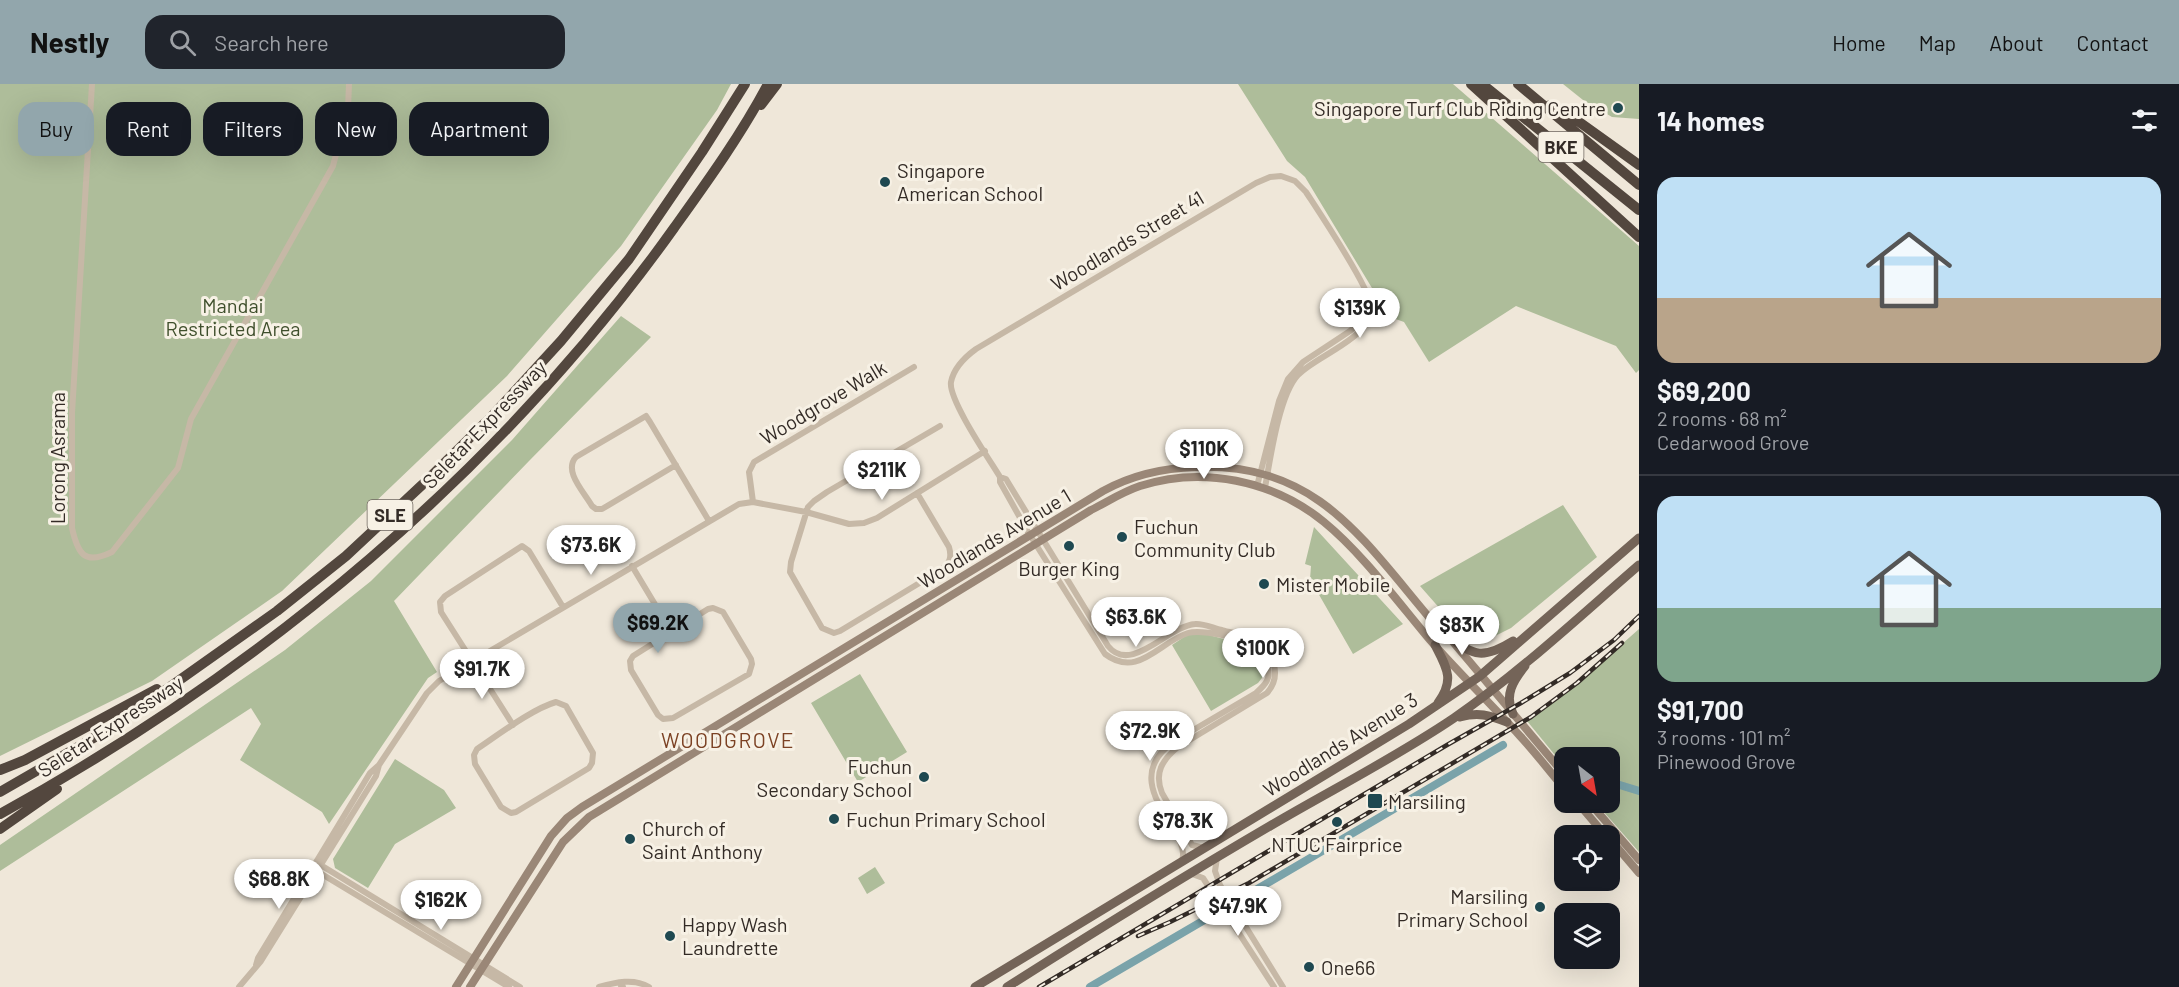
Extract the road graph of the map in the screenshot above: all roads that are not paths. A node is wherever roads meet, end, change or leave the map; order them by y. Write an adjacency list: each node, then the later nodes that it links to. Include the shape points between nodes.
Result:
1 (92, 84): 2 (street, Lorong Asrama, via 72,413 72,528 76,545 91,559 112,552 178,468 191,419 333,166 348,109)
2 (349, 84)
3 (745, 84): 37 (highway, Seletar Expressway / SLE, via 629,259 494,414 346,556)
4 (768, 84): 10 (highway, Seletar Expressway / SLE)
5 (777, 84): 10 (highway)
6 (1471, 84): 14 (highway)
7 (1482, 84): 13 (highway, BKE)
8 (1518, 84): 9 (highway, BKE)
9 (1541, 102): 11 (highway, via 1568,114); 12 (highway, BKE)
10 (751, 116): 50 (highway, Seletar Expressway / SLE, via 643,271 581,349 434,501 353,575 220,676)
11 (1639, 165)
12 (1639, 185)
13 (1639, 210)
14 (1639, 237)
15 (914, 367): 22 (street, Woodgrove Walk, via 754,462 749,472)
16 (940, 426): 23 (street, via 827,492)
17 (985, 451): 19 (street, Woodlands Street 41, via 952,393 951,380 961,362 976,349 1208,210 1270,177 1289,177 1306,192 1365,290 1371,314 1366,326 1310,365 1294,381); 21 (street); 25 (street, Woodlands Street 41, via 1000,477 1006,479)
18 (675, 465): 18 (street, via 602,509 592,506 570,469 576,457 646,416); 24 (street)
19 (1263, 474): 20 (street, Woodlands Street 41); 25 (main road, Woodlands Avenue 1, via 1219,466 1150,472 1117,484); 33 (main road, Woodlands Avenue 1, via 1298,486 1341,517)
20 (1261, 487): 27 (main road, Woodlands Avenue 1, via 1223,478 1159,481 1123,492); 34 (main road, Woodlands Avenue 1, via 1301,505 1336,532)
21 (917, 493): 23 (street, via 871,521 856,525); 23 (street, via 949,547 949,562 834,633 822,628 790,572)
22 (753, 502): 23 (street); 24 (street, via 739,504)
23 (806, 512)
24 (709, 521): 29 (street)
25 (1034, 533): 27 (street, Woodlands Street 41); 65 (main road, Woodlands Avenue 1, via 567,818 551,836)
26 (1639, 538): 31 (main road, Woodlands Avenue 3)
27 (1040, 542): 57 (street, via 1108,646 1119,655 1130,656 1182,627 1197,624 1247,637 1263,646 1270,656 1276,675 1267,693 1178,747 1158,773 1162,793 1192,844); 61 (street, via 1102,650 1117,662 1137,661 1183,635 1200,632 1254,645 1268,666 1265,685 1163,749 1153,768 1154,795 1184,849); 66 (main road, Woodlands Avenue 1, via 589,817 563,842)
28 (1639, 565): 35 (main road, Woodlands Avenue 3)
29 (632, 566): 30 (street); 32 (street)
30 (563, 607): 36 (street); 36 (street, via 529,551 522,546 440,602 441,612)
31 (1535, 626): 33 (main road, via 1503,647 1483,654 1470,652); 38 (main road, Woodlands Avenue 3)
32 (671, 631): 32 (street, via 708,609 719,609 751,658 749,674 673,718 663,719 631,670 630,661)
33 (1448, 636): 38 (main road, Woodlands Avenue 1)
34 (1435, 645): 39 (main road, Woodlands Avenue 1); 42 (main road, via 1449,682)
35 (1541, 649): 40 (main road, Woodlands Avenue 3); 43 (main road, via 1509,693)
36 (471, 661): 46 (street); 62 (street, via 427,693)
37 (196, 668): 48 (highway); 51 (highway, Seletar Expressway / SLE, via 116,725)
38 (1480, 676): 39 (main road, Woodlands Avenue 3); 40 (main road, Woodlands Avenue 1)
39 (1470, 684): 41 (main road, Woodlands Avenue 1); 42 (main road, Woodlands Avenue 3)
40 (1492, 690): 41 (main road, Woodlands Avenue 3); 43 (main road, Woodlands Avenue 1)
41 (1483, 697): 44 (main road, Woodlands Avenue 3); 45 (main road, Woodlands Avenue 1)
42 (1435, 707): 57 (main road, Woodlands Avenue 3)
43 (1513, 714): 47 (main road, Woodlands Avenue 1)
44 (1452, 719): 45 (main road, via 1481,713); 59 (main road, Woodlands Avenue 3)
45 (1507, 722): 49 (main road, Woodlands Avenue 1)
46 (513, 725): 46 (street, via 549,704 560,703 566,706 592,753 592,763 511,813 501,807 474,755)
47 (1554, 762)
48 (0, 770)
49 (1554, 776)
50 (66, 777): 54 (highway, Seletar Expressway / SLE); 56 (highway, via 58,788)
51 (0, 792)
52 (1586, 813): 55 (main road)
53 (1598, 813): 60 (main road)
54 (0, 814)
55 (1597, 825)
56 (0, 829)
57 (1204, 848): 61 (main road, Woodlands Avenue 3)
58 (1620, 851): 63 (main road)
59 (1217, 858): 64 (main road, Woodlands Avenue 3); 77 (street, via 1215,871 1227,898)
60 (1639, 860)
61 (1182, 861): 74 (main road, Woodlands Avenue 3)
62 (317, 867): 65 (street); 67 (street)
63 (1639, 873)
64 (1191, 874): 75 (main road, Woodlands Avenue 3); 76 (street, via 1203,878 1221,902)
65 (472, 961): 66 (street); 68 (main road, Woodlands Avenue 1)
66 (483, 967): 69 (main road, Woodlands Avenue 1); 70 (street); 71 (street)
67 (239, 987)
68 (456, 987)
69 (470, 987)
70 (509, 987)
71 (520, 987)
72 (599, 987): 73 (street, via 629,981)
73 (649, 987)
74 (975, 987)
75 (1007, 987)
76 (1274, 987)
77 (1283, 987)

